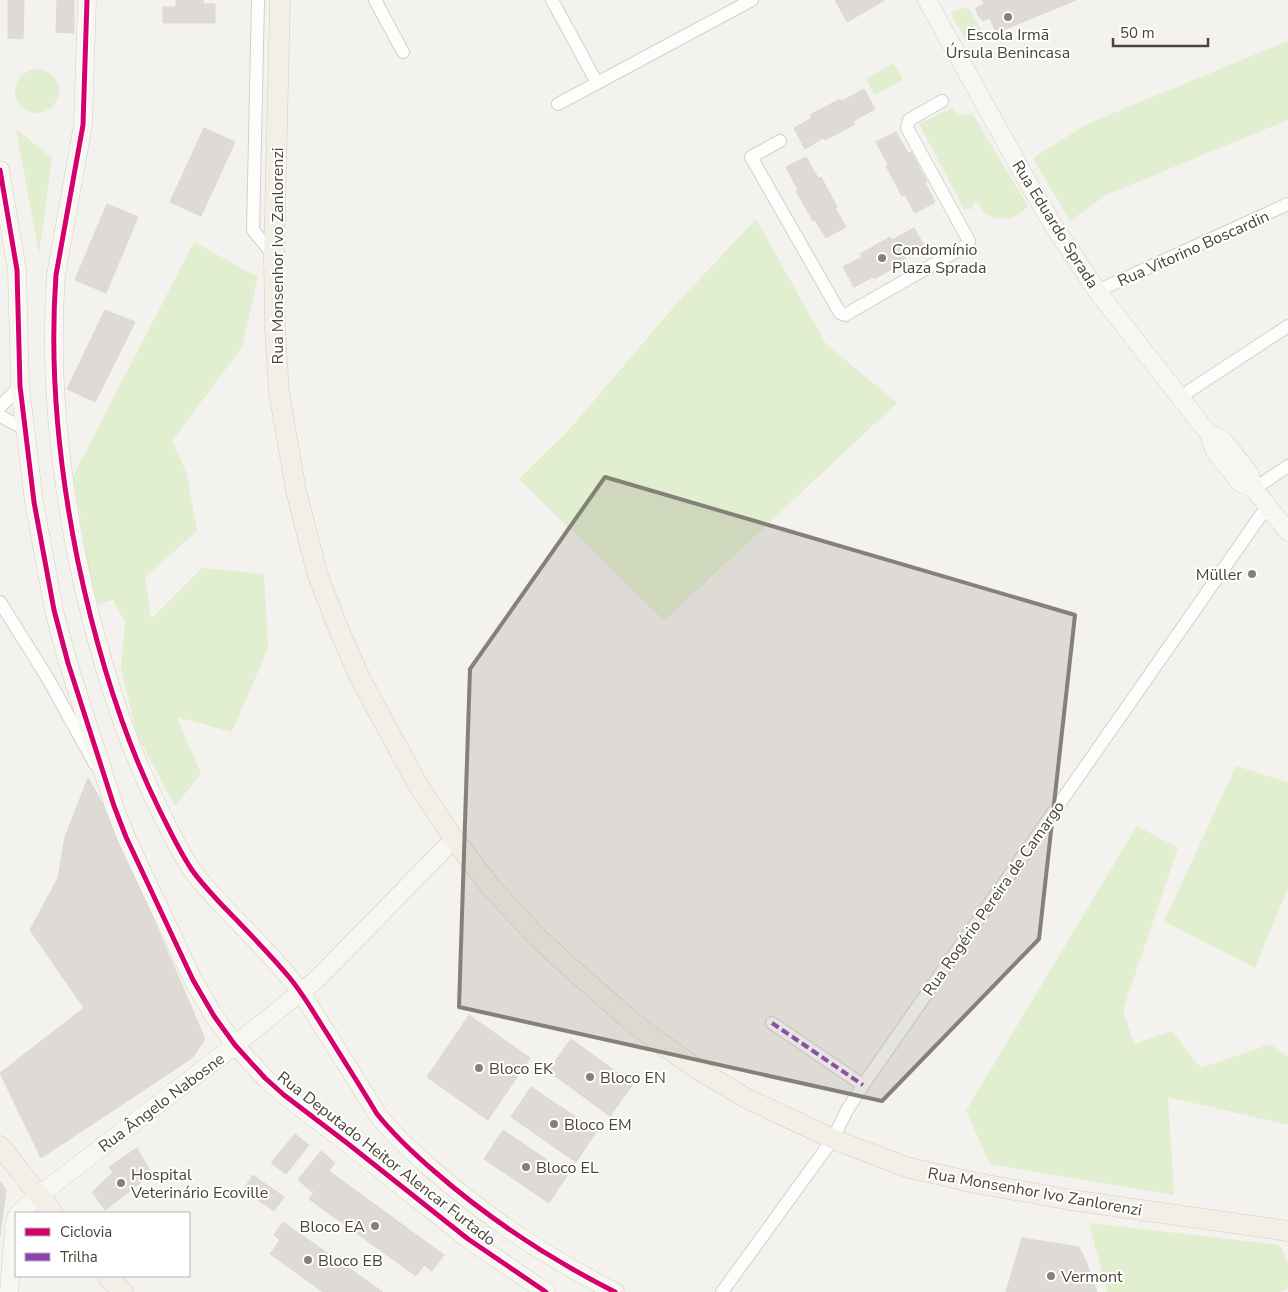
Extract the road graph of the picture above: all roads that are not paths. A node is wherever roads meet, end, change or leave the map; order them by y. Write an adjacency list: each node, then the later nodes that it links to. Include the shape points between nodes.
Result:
1 (87, 0): 31 (street, Rua Deputado Heitor Alencar Furtado, via 82,125 56,275 54,336 55,398 61,455 84,589 101,658 128,740 179,848 203,885)
2 (258, 0): 16 (street, via 253,230)
3 (280, 0): 16 (main road, Rua Monsenhor Ivo Zanlorenzi)
4 (375, 0): 9 (street)
5 (552, 0): 10 (street)
6 (752, 0): 8 (street)
7 (927, 0): 17 (street, Rua Eduardo Sprada, via 1039,203)
8 (739, 3): 10 (street)
9 (403, 52)
10 (596, 83): 12 (street)
11 (942, 101): 13 (street, via 909,120 907,128 969,240 967,245 845,315 840,313 751,157)
12 (558, 104)
13 (780, 141)
14 (0, 170): 19 (street, Rua Deputado Heitor Alencar Furtado, via 17,270)
15 (1288, 204): 17 (street, Rua Vitorino Boscardin)
16 (274, 256): 30 (main road, Rua Monsenhor Ivo Zanlorenzi, via 279,392 296,491 318,576 360,680 418,785)
17 (1097, 291): 20 (street, Rua Eduardo Sprada)
18 (1288, 326): 20 (street)
19 (20, 386): 21 (street); 23 (street, Rua Deputado Heitor Alencar Furtado)
20 (1180, 397): 25 (street, Rua Eduardo Sprada, via 1208,433 1223,440 1249,473)
21 (0, 407)
22 (0, 416): 23 (street)
23 (25, 429): 29 (street, Rua Deputado Heitor Alencar Furtado, via 34,502 54,610)
24 (1288, 466): 25 (street)
25 (1254, 489): 26 (street, Rua Eduardo Sprada)
26 (1268, 505): 27 (street, Rua Eduardo Sprada); 34 (street, Rua Rogério Pereira de Camargo)
27 (1288, 532)
28 (0, 602): 29 (street, via 47,677)
29 (106, 785): 33 (street, Rua Deputado Heitor Alencar Furtado, via 126,837 193,980)
30 (454, 839): 31 (street, Rua Ângelo Nabosne); 35 (main road, Rua Monsenhor Ivo Zanlorenzi, via 490,886 536,936 629,1019 723,1085)
31 (302, 993): 33 (street, Rua Ângelo Nabosne); 46 (street, Rua Deputado Heitor Alencar Furtado, via 377,1114 412,1152 488,1215 546,1254)
32 (772, 1023): 34 (street)
33 (235, 1045): 37 (street, Rua Ângelo Nabosne); 45 (street, Rua Deputado Heitor Alencar Furtado, via 284,1095 468,1239)
34 (863, 1085): 35 (street, Rua Rogério Pereira de Camargo)
35 (833, 1138): 41 (main road, Rua Monsenhor Ivo Zanlorenzi, via 906,1167 976,1183); 47 (street, Rua Rogério Pereira de Camargo)
36 (0, 1146): 37 (main road)
37 (38, 1196): 38 (street, Rua Ângelo Nabosne); 39 (main road)
38 (20, 1212)
39 (52, 1212)
40 (15, 1222): 43 (street)
41 (1288, 1231)
42 (108, 1277): 44 (main road)
43 (9, 1292)
44 (123, 1292)
45 (546, 1292)
46 (615, 1292)
47 (722, 1292)

